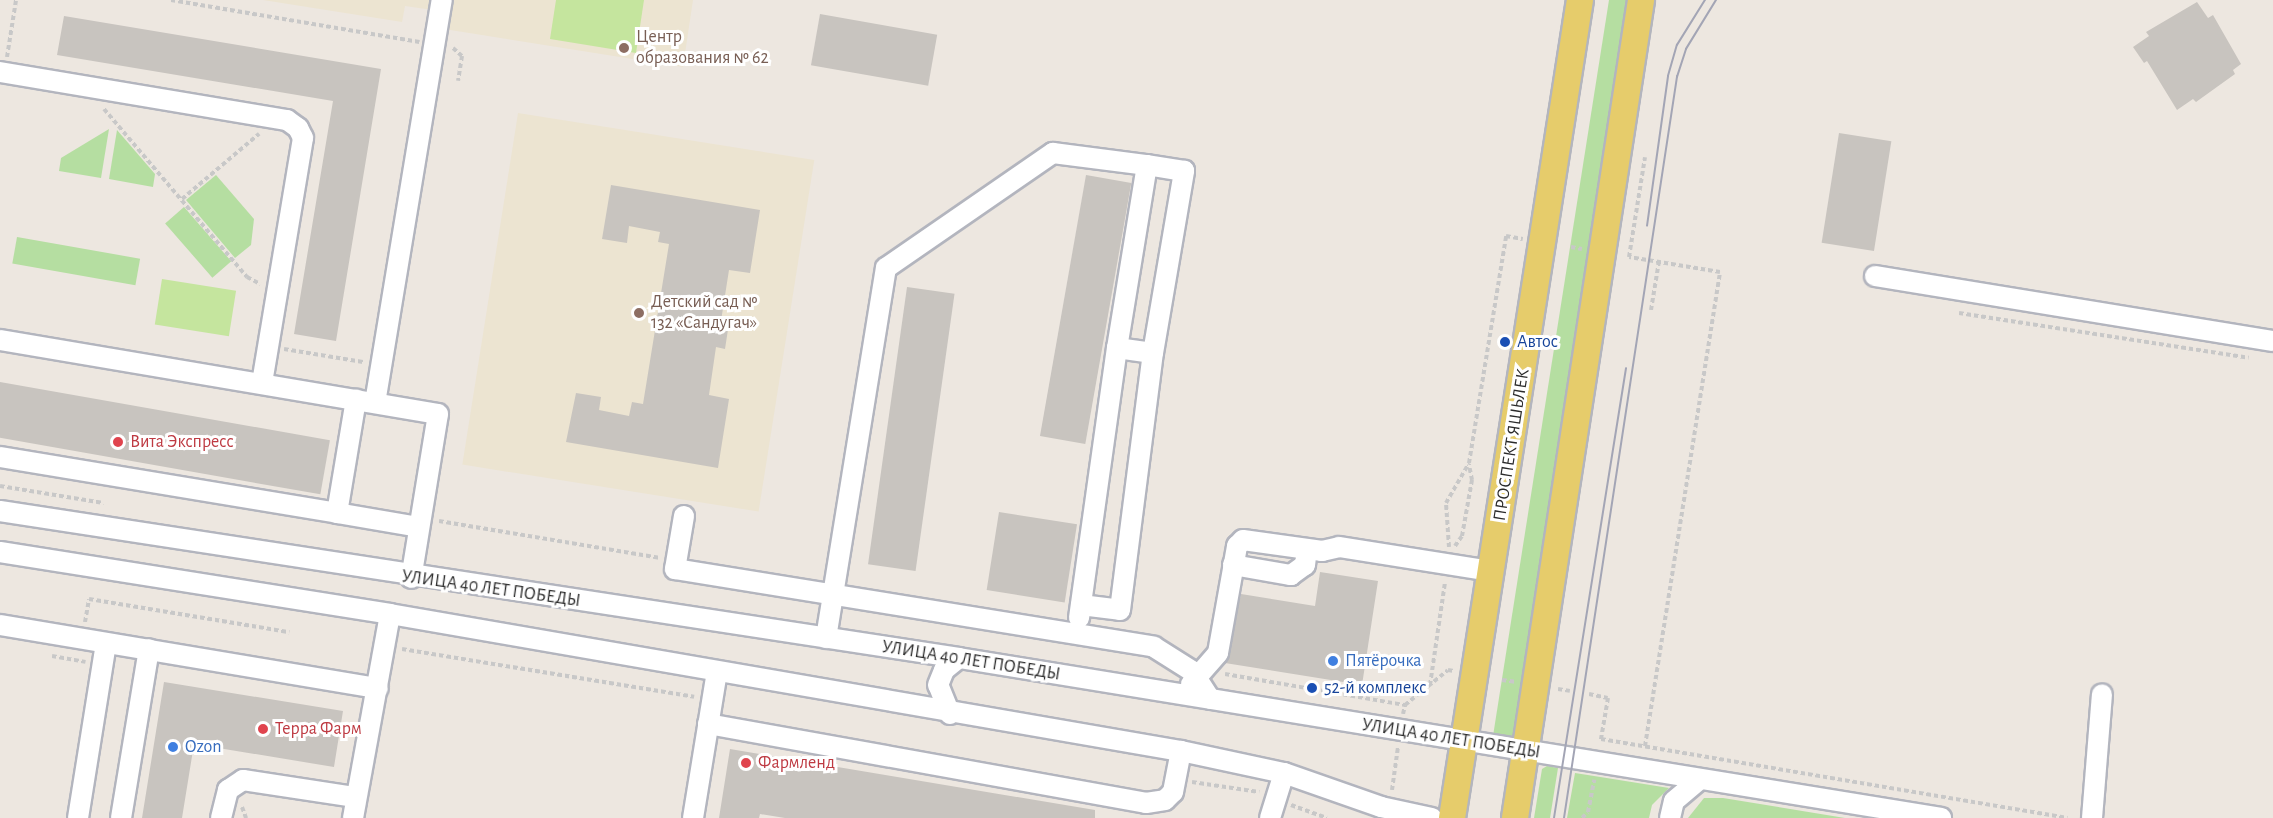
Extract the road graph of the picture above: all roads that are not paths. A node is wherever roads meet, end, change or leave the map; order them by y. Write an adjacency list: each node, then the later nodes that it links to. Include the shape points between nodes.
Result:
1 (442, 0): 12 (street, via 381,365)
2 (1580, 0): 21 (main road, ПРОСПЕКТ ЯШЬЛЕК)
3 (1641, 0): 41 (main road)
4 (2, 72): 11 (street, via 293,123 303,138)
5 (1148, 165): 9 (street); 10 (street, via 1184,171); 23 (street, via 1053,153 886,268)
6 (1875, 276): 8 (street)
7 (0, 340): 11 (street)
8 (2273, 341)
9 (1117, 348): 10 (street); 24 (street)
10 (1153, 353): 24 (street, via 1120,610)
11 (262, 384): 12 (street)
12 (366, 401): 15 (street); 17 (street, via 438,414)
13 (0, 457): 15 (street)
14 (0, 511): 22 (street, УЛИЦА 40 ЛЕТ ПОБЕДЫ)
15 (337, 513): 17 (street)
16 (684, 516): 23 (street, via 675,568)
17 (419, 527): 22 (street)
18 (1308, 549): 20 (street, via 1305,565 1291,575); 20 (street, via 1243,540); 21 (street, via 1340,547)
19 (0, 552): 25 (street)
20 (1233, 565): 33 (street, via 1219,649)
21 (1491, 571): 40 (main road, ПРОСПЕКТ ЯШЬЛЕК)
22 (411, 578): 28 (street, УЛИЦА 40 ЛЕТ ПОБЕДЫ)
23 (831, 593): 27 (street); 28 (street)
24 (1081, 605): 27 (street)
25 (390, 614): 32 (street); 34 (street)
26 (0, 625): 29 (street)
27 (1077, 634): 33 (street, via 1154,647 1182,662)
28 (826, 639): 31 (street, УЛИЦА 40 ЛЕТ ПОБЕДЫ)
29 (106, 643): 30 (street); 47 (street)
30 (148, 650): 34 (street); 48 (street)
31 (959, 658): 35 (street, УЛИЦА 40 ЛЕТ ПОБЕДЫ); 38 (street, via 944,670 938,684)
32 (717, 672): 38 (street); 39 (street)
33 (1199, 679): 35 (street); 37 (street)
34 (378, 688): 45 (street, via 364,775)
35 (1176, 694): 37 (street, УЛИЦА 40 ЛЕТ ПОБЕДЫ)
36 (2102, 694): 58 (street)
37 (1210, 699): 40 (street, УЛИЦА 40 ЛЕТ ПОБЕДЫ)
38 (951, 714): 42 (street)
39 (708, 724): 46 (street); 51 (street)
40 (1464, 741): 41 (street, УЛИЦА 40 ЛЕТ ПОБЕДЫ); 54 (main road, ПРОСПЕКТ ЯШЬЛЕК)
41 (1525, 749): 44 (street, УЛИЦА 40 ЛЕТ ПОБЕДЫ); 55 (main road)
42 (1181, 751): 43 (street); 46 (street, via 1173,792 1165,800)
43 (1284, 773): 52 (street); 53 (street, via 1381,807)
44 (1700, 779): 56 (street, via 1674,801); 57 (street, УЛИЦА 40 ЛЕТ ПОБЕДЫ)
45 (354, 797): 49 (street, via 243,780 228,790); 50 (street)
46 (1130, 809)
47 (78, 818)
48 (121, 818)
49 (221, 818)
50 (353, 818)
51 (693, 818)
52 (1270, 818)
53 (1432, 818)
54 (1452, 818)
55 (1515, 818)
56 (1670, 818)
57 (1941, 818)
58 (2092, 818)

